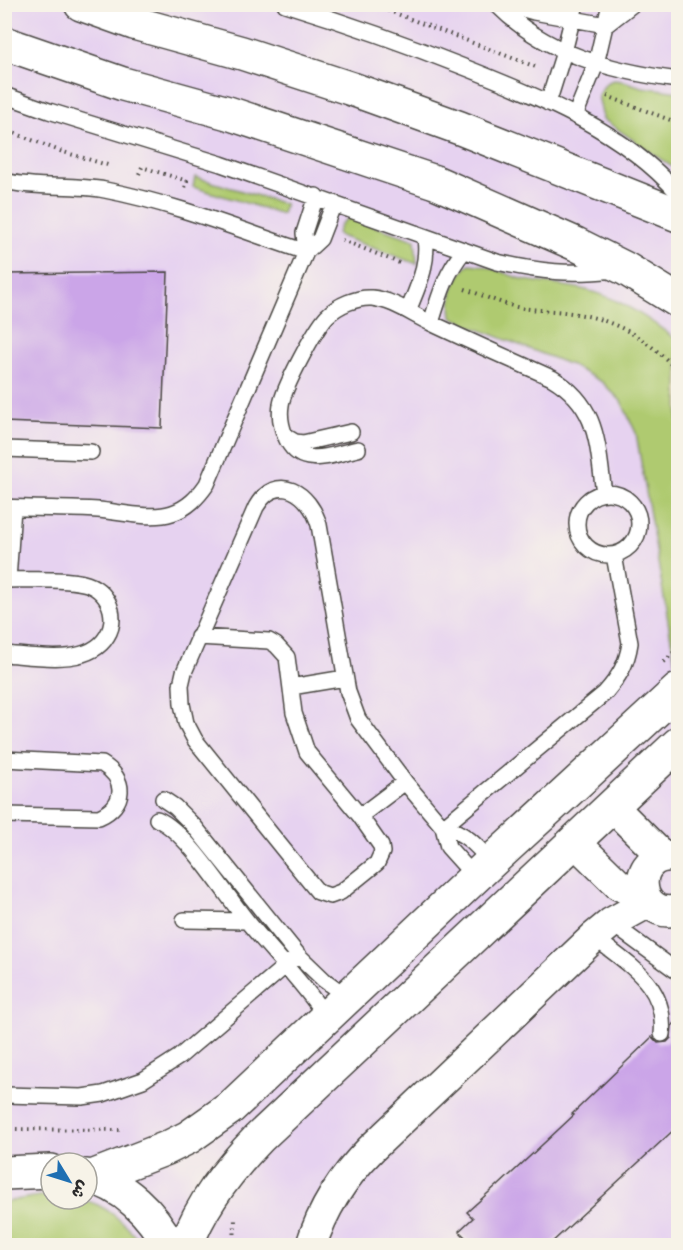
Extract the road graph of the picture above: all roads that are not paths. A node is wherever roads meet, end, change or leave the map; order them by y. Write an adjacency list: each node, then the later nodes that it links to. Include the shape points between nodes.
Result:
1 (81, 4): 21 (street, via 352,89)
2 (285, 4): 15 (lane, via 414,47)
3 (496, 4): 11 (lane, via 532,35)
4 (506, 4): 8 (lane)
5 (576, 4): 8 (lane)
6 (610, 4): 9 (lane)
7 (633, 4): 9 (lane)
8 (572, 20): 9 (lane); 11 (lane)
9 (606, 25): 12 (lane)
10 (4, 43): 25 (street, via 435,182)
11 (564, 52): 12 (lane); 15 (lane)
12 (596, 64): 13 (lane); 16 (lane)
13 (678, 80)
14 (4, 95): 19 (lane)
15 (548, 103): 16 (lane)
16 (575, 116): 18 (lane, via 634,151)
17 (4, 181): 24 (lane, via 91,188 147,199)
18 (678, 193)
19 (316, 196): 20 (lane); 24 (lane, via 304,233)
20 (334, 203): 22 (lane); 24 (lane, via 320,239)
21 (678, 215)
22 (425, 237): 23 (lane); 27 (lane, via 427,260)
23 (464, 251): 25 (lane, via 540,272); 28 (lane, via 445,280)
24 (306, 252): 35 (lane, via 207,483 186,507 157,516)
25 (626, 269): 26 (street)
26 (678, 301)
27 (408, 311): 28 (lane); 30 (lane, via 373,298 340,306 327,316 285,393 281,406)
28 (431, 323): 34 (lane, via 552,378 576,395 596,433)
29 (351, 432): 30 (lane, via 303,442)
30 (285, 436): 32 (lane, via 296,451 310,458)
31 (4, 449): 33 (lane)
32 (358, 449)
33 (91, 452)
34 (603, 493): 36 (lane, via 627,499 639,519 634,543); 36 (lane, via 583,506 577,517 577,529 590,550)
35 (9, 507): 37 (lane)
36 (614, 555): 51 (lane, via 630,642 623,671 604,693)
37 (6, 580): 39 (lane, via 88,584 100,591 113,616 111,631 92,652 62,657)
38 (198, 637): 40 (lane, via 261,498 277,489 292,490 316,514); 42 (lane, via 261,640 276,645 287,657); 49 (lane, via 181,684 186,723 195,740 318,892 336,895 377,863 381,846)
39 (4, 654)
40 (345, 678): 42 (lane); 45 (lane, via 358,719)
41 (668, 679): 54 (street)
42 (291, 687): 49 (lane, via 297,727 307,752)
43 (678, 744): 47 (street)
44 (4, 759): 48 (lane, via 102,764 117,777 120,796 109,813 99,817)
45 (405, 782): 49 (lane); 51 (lane)
46 (163, 799): 60 (lane, via 190,821)
47 (612, 806): 52 (street); 53 (street)
48 (4, 815)
49 (360, 816)
50 (157, 819): 58 (lane, via 182,837)
51 (443, 827): 54 (lane, via 448,847); 54 (lane, via 472,841)
52 (575, 842): 55 (street, via 619,885); 71 (street, via 259,1138 218,1185)
53 (674, 856): 55 (street, via 654,860 644,874)
54 (483, 870): 63 (street)
55 (646, 897): 56 (street, via 665,911); 59 (street)
56 (678, 910)
57 (184, 920): 58 (lane)
58 (247, 921): 61 (lane)
59 (603, 930): 62 (lane); 64 (lane, via 651,986 662,1010); 72 (street, via 351,1169 334,1192)
60 (298, 955): 61 (lane); 63 (lane, via 324,980)
61 (285, 966): 63 (lane, via 310,994); 65 (lane, via 179,1058 143,1080 82,1097)
62 (678, 972)
63 (337, 1007): 67 (street, via 210,1123 167,1148)
64 (662, 1034)
65 (4, 1095)
66 (39, 1172): 68 (street)
67 (99, 1172)
68 (4, 1173)
69 (99, 1180): 70 (street, via 137,1202 155,1221)
70 (169, 1245)
71 (186, 1245)
72 (311, 1245)

